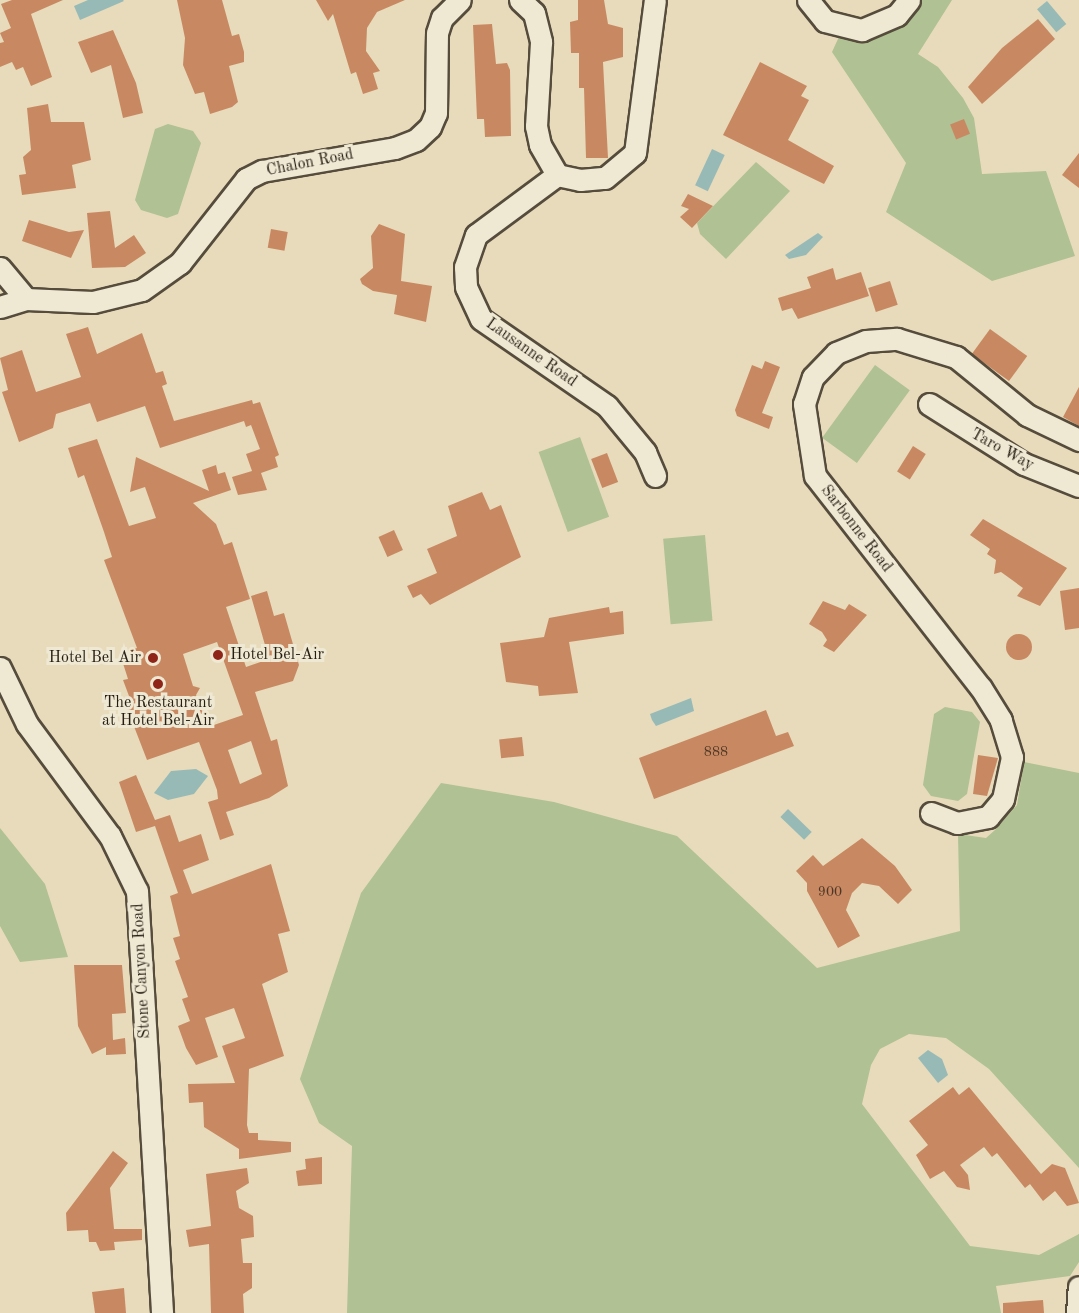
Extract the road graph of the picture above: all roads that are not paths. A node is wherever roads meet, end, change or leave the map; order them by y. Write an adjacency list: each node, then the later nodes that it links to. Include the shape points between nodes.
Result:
1 (459, 0): 8 (street, Chalon Road, via 442,18 437,33 436,113 430,127 416,140 395,148 262,171 246,179 180,263 142,290 93,302)
2 (520, 0): 6 (street, via 534,13 539,28 536,126 546,161)
3 (655, 0): 6 (street, via 635,153 604,178 580,180)
4 (808, 0): 5 (street, via 825,21 862,30 897,15)
5 (909, 0)
6 (557, 175): 12 (street, Lausanne Road, via 476,235 465,267 466,287 481,319 607,406 645,452)
7 (0, 268): 8 (street)
8 (26, 299): 9 (street, Chalon Road)
9 (0, 306)
10 (929, 404): 13 (street, Taro Way, via 1024,464)
11 (1079, 440): 15 (street, Sarbonne Road, via 1027,415 956,357 897,339 866,341 836,352 813,377 804,404 815,476 980,687 1001,720 1012,757 1003,799 988,817 957,823)
12 (655, 476)
13 (1079, 486)
14 (0, 668): 17 (street, Stone Canyon Road, via 27,724 110,836 137,891)
15 (931, 813)
16 (1079, 1287): 18 (street)
17 (162, 1313)
18 (1077, 1313)

